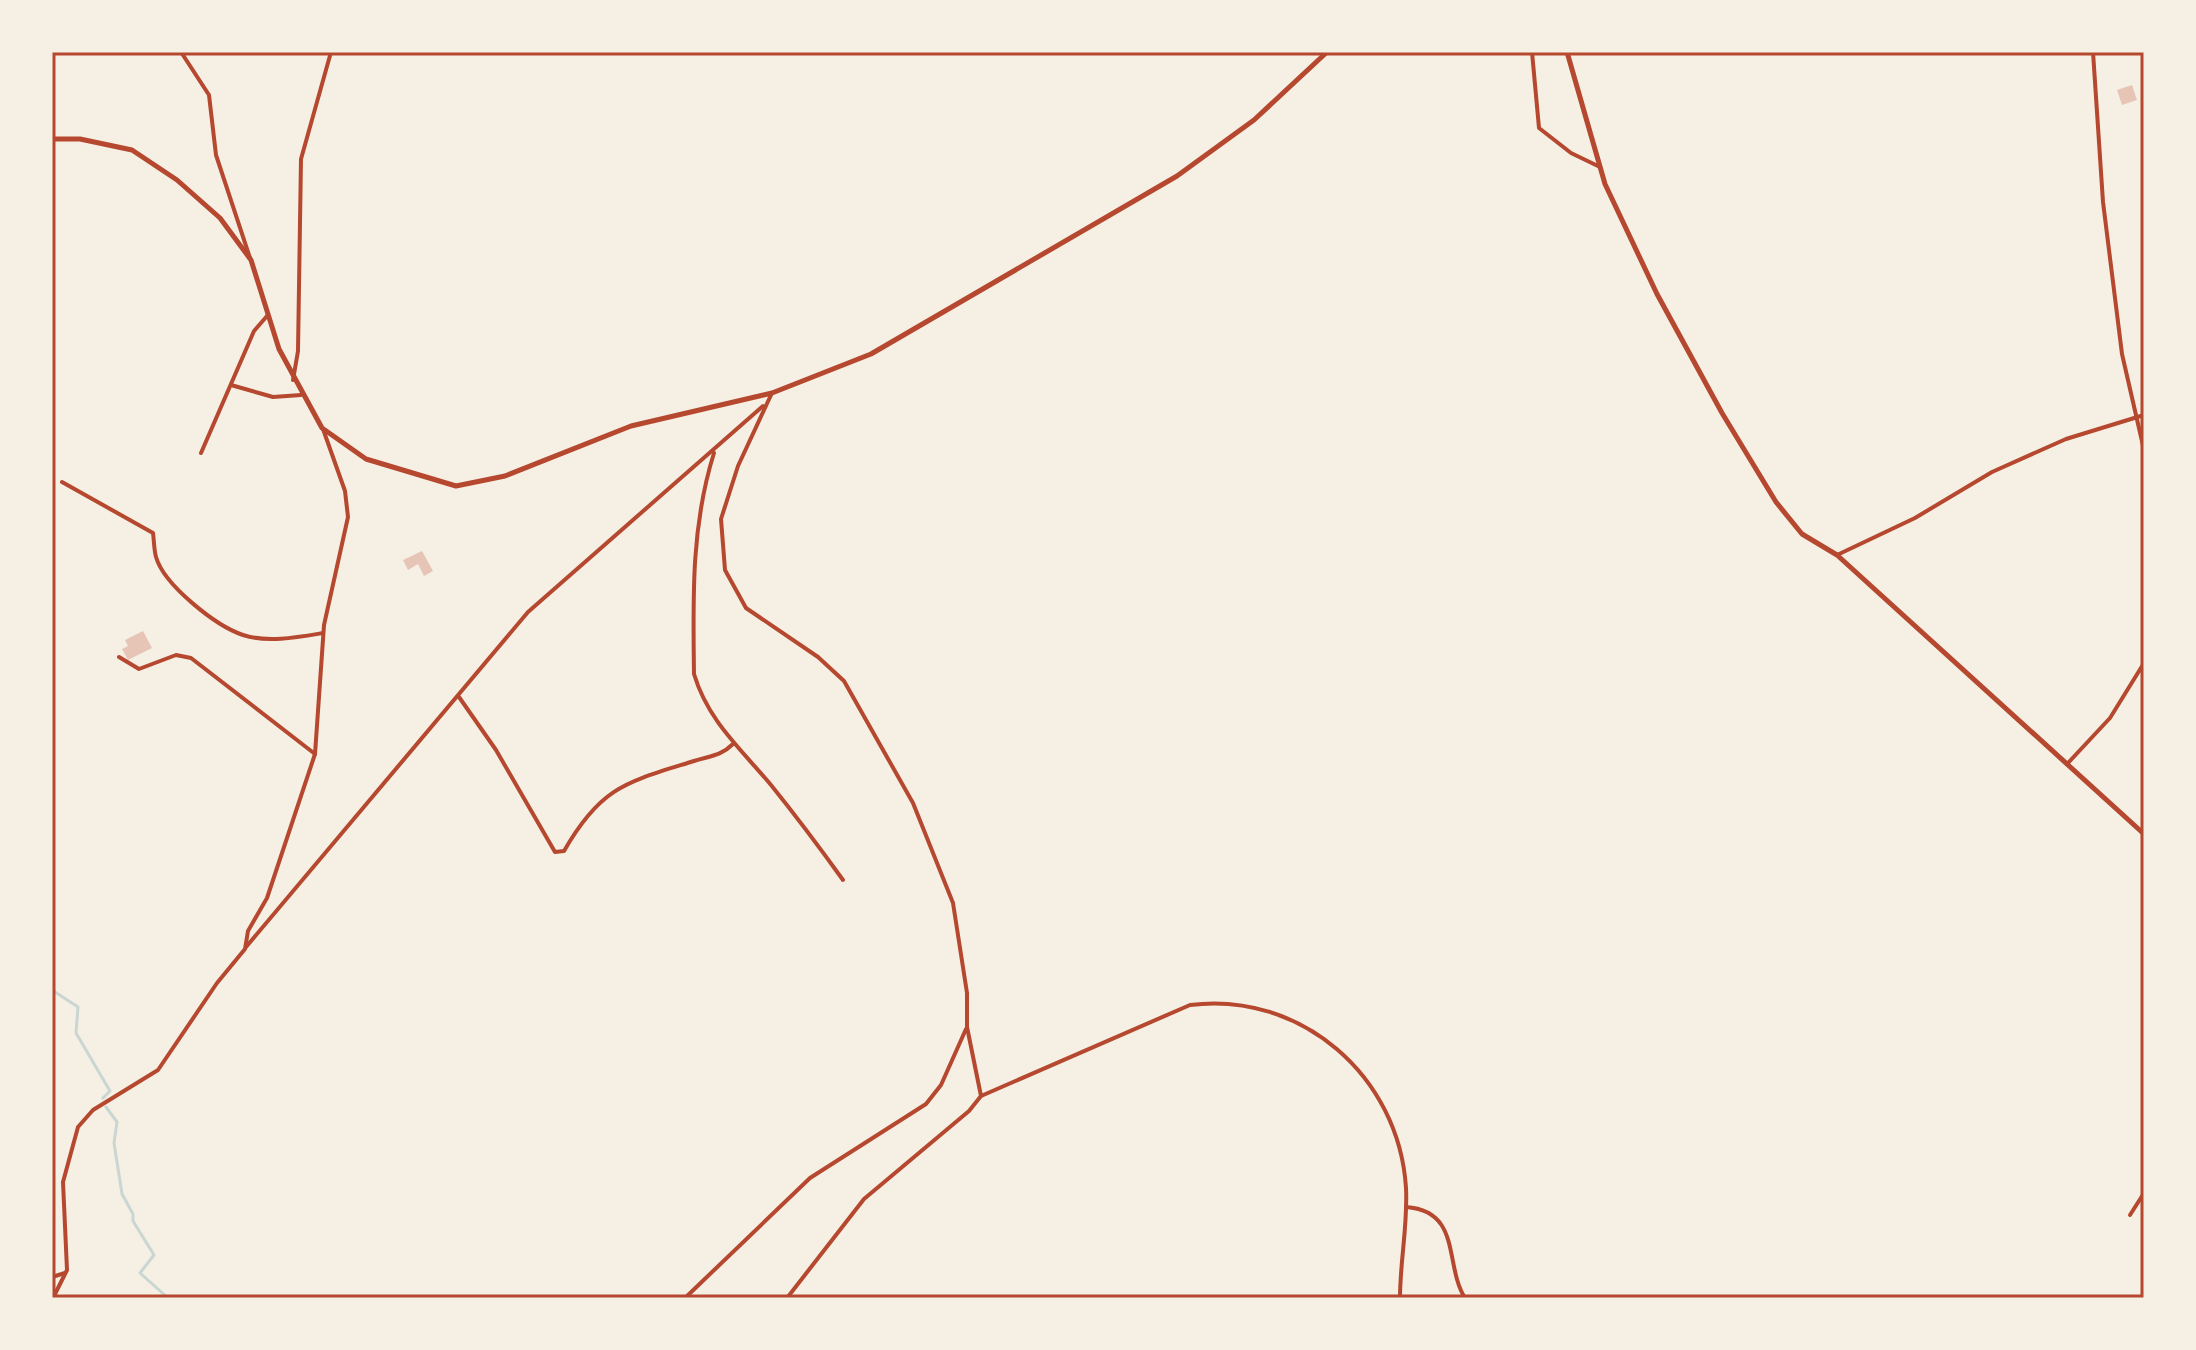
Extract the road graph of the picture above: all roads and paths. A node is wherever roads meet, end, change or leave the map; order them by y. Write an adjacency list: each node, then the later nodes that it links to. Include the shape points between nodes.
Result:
1 (138, 52): 2 (street)
2 (156, 52)
3 (181, 52): 11 (street, via 209,95 216,155)
4 (331, 52): 13 (street, via 301,159)
5 (1327, 52): 15 (main road, via 1254,120 1138,201 871,354)
6 (1532, 52): 10 (street, via 1539,128)
7 (1567, 52): 10 (main road)
8 (2093, 52): 19 (street, via 2103,202 2122,354)
9 (52, 139): 11 (main road, via 132,150 220,218)
10 (1600, 167): 25 (main road, via 1657,294 1755,467 1802,534)
11 (251, 260): 12 (main road)
12 (267, 316): 13 (main road); 14 (street, via 254,331)
13 (293, 380): 16 (main road)
14 (231, 385): 16 (street, via 273,397); 23 (street)
15 (772, 393): 17 (street); 20 (main road, via 631,426 505,476 456,486 366,459)
16 (301, 395): 20 (main road)
17 (764, 405): 22 (street); 36 (street, via 721,519 725,570 746,608 844,681 896,771 953,903)
18 (2144, 415): 19 (street)
19 (2138, 420): 21 (street); 25 (street, via 2053,444)
20 (322, 428): 26 (street, via 345,491 348,517)
21 (2144, 450)
22 (714, 451): 29 (street, via 528,612); 30 (street, via 703,487 693,568 694,674 716,723)
23 (201, 453)
24 (62, 482): 26 (street, via 153,533 156,559 178,590 226,627 263,637)
25 (1837, 555): 32 (main road)
26 (323, 633): 31 (street)
27 (119, 657): 31 (street, via 139,669 176,655 191,658)
28 (2144, 663): 32 (street, via 2110,718)
29 (459, 697): 30 (street, via 555,852 564,851 606,794 647,775 723,755); 35 (street)
30 (733, 744): 34 (street)
31 (315, 754): 35 (street)
32 (2067, 764): 33 (main road)
33 (2144, 834)
34 (843, 880)
35 (245, 949): 41 (street, via 158,1070 93,1110 78,1127 63,1182)
36 (967, 1027): 37 (street); 44 (street, via 941,1085 926,1104 810,1178)
37 (981, 1096): 39 (street, via 1190,1005 1220,1001 1258,1007 1293,1019 1359,1067 1386,1109 1398,1140); 45 (street, via 864,1199)
38 (2144, 1193): 40 (street)
39 (1406, 1207): 46 (street); 47 (street, via 1438,1218)
40 (2130, 1215)
41 (65, 1273): 42 (street); 43 (street)
42 (52, 1277)
43 (53, 1298)
44 (685, 1298)
45 (787, 1298)
46 (1400, 1298)
47 (1465, 1298)

